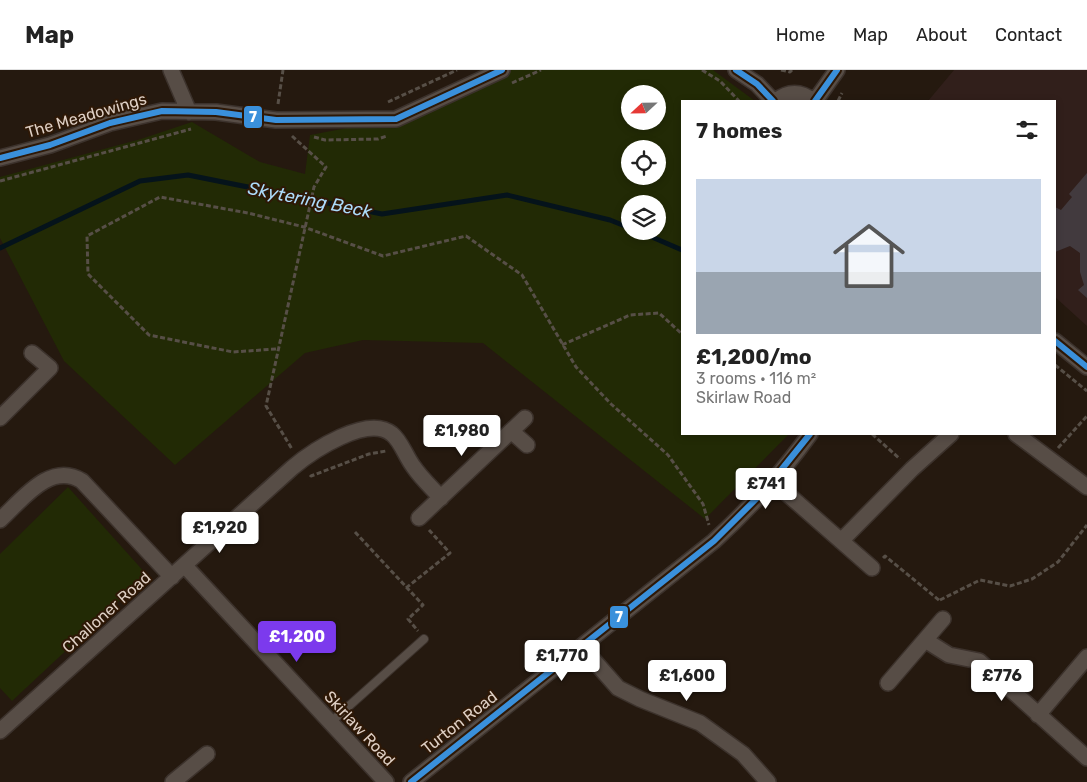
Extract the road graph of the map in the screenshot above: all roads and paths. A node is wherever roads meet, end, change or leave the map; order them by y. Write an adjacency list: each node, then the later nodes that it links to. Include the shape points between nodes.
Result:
1 (171, 70): 18 (street)
2 (283, 70): 15 (path)
3 (457, 70): 17 (path)
4 (502, 70): 19 (street, The Meadowings, via 396,119)
5 (702, 70): 10 (path, via 720,81)
6 (736, 70): 11 (street)
7 (781, 70): 8 (path)
8 (792, 70)
9 (837, 70): 14 (street)
10 (738, 100)
11 (774, 100)
12 (777, 100): 13 (street, via 794,93)
13 (812, 100)
14 (815, 100)
15 (278, 104): 16 (path); 19 (path)
16 (288, 104)
17 (379, 106)
18 (189, 112): 19 (street, The Meadowings); 21 (street, The Meadowings, via 162,112 110,123 50,146)
19 (276, 120): 23 (path, via 326,167 314,188)
20 (196, 128): 22 (path)
21 (0, 158)
22 (0, 181)
23 (304, 227): 26 (path, via 383,256 466,236 522,275); 27 (path); 27 (path, via 160,197 87,236 88,274 148,335 233,352)
24 (681, 333): 26 (path, via 659,313 630,315)
25 (1056, 340): 30 (street)
26 (562, 345): 52 (path, via 576,366 611,404 668,454 703,504)
27 (276, 349): 43 (path, via 266,406)
28 (32, 353): 33 (street, via 50,368)
29 (1056, 366): 31 (path)
30 (1087, 367)
31 (1087, 391)
32 (1087, 416): 42 (path)
33 (0, 418)
34 (525, 418): 35 (street)
35 (511, 431): 40 (street); 47 (street)
36 (809, 435): 52 (street, Turton Road, via 755,500)
37 (873, 435): 44 (path)
38 (951, 435): 44 (street)
39 (1017, 435): 42 (street)
40 (528, 444)
41 (402, 449): 43 (path, via 370,454 311,476); 43 (street, Challoner Road, via 393,434 381,427 367,428 336,440); 47 (street, Challoner Road, via 413,467)
42 (1048, 459): 45 (street)
43 (300, 461): 54 (street, Challoner Road)
44 (912, 469): 53 (street)
45 (1087, 488)
46 (784, 491): 53 (street)
47 (441, 498): 48 (street)
48 (419, 518): 57 (path, via 450,553)
49 (0, 520): 56 (street, via 44,480 56,475 72,475 82,481)
50 (1087, 525): 58 (path, via 1058,562 1032,579 1010,586 980,580)
51 (355, 532): 57 (path)
52 (714, 541): 62 (street, Turton Road)
53 (841, 541): 55 (street)
54 (185, 566): 56 (street, Challoner Road); 66 (street, Skirlaw Road)
55 (872, 568): 58 (path, via 886,556)
56 (172, 577): 67 (street, Challoner Road)
57 (406, 588): 60 (path, via 423,605 408,619)
58 (940, 600): 59 (path)
59 (943, 619): 61 (street)
60 (424, 639): 66 (lane)
61 (925, 640): 64 (street); 65 (street, via 949,655 979,660)
62 (582, 646): 72 (street, Turton Road); 73 (street, via 618,688 700,723 743,754)
63 (1087, 657): 65 (street)
64 (888, 682)
65 (1038, 715): 69 (street)
66 (331, 722): 71 (street, Skirlaw Road)
67 (2, 725)
68 (207, 754): 70 (street)
69 (1087, 758)
70 (173, 782)
71 (386, 782)
72 (411, 782)
73 (768, 782)

